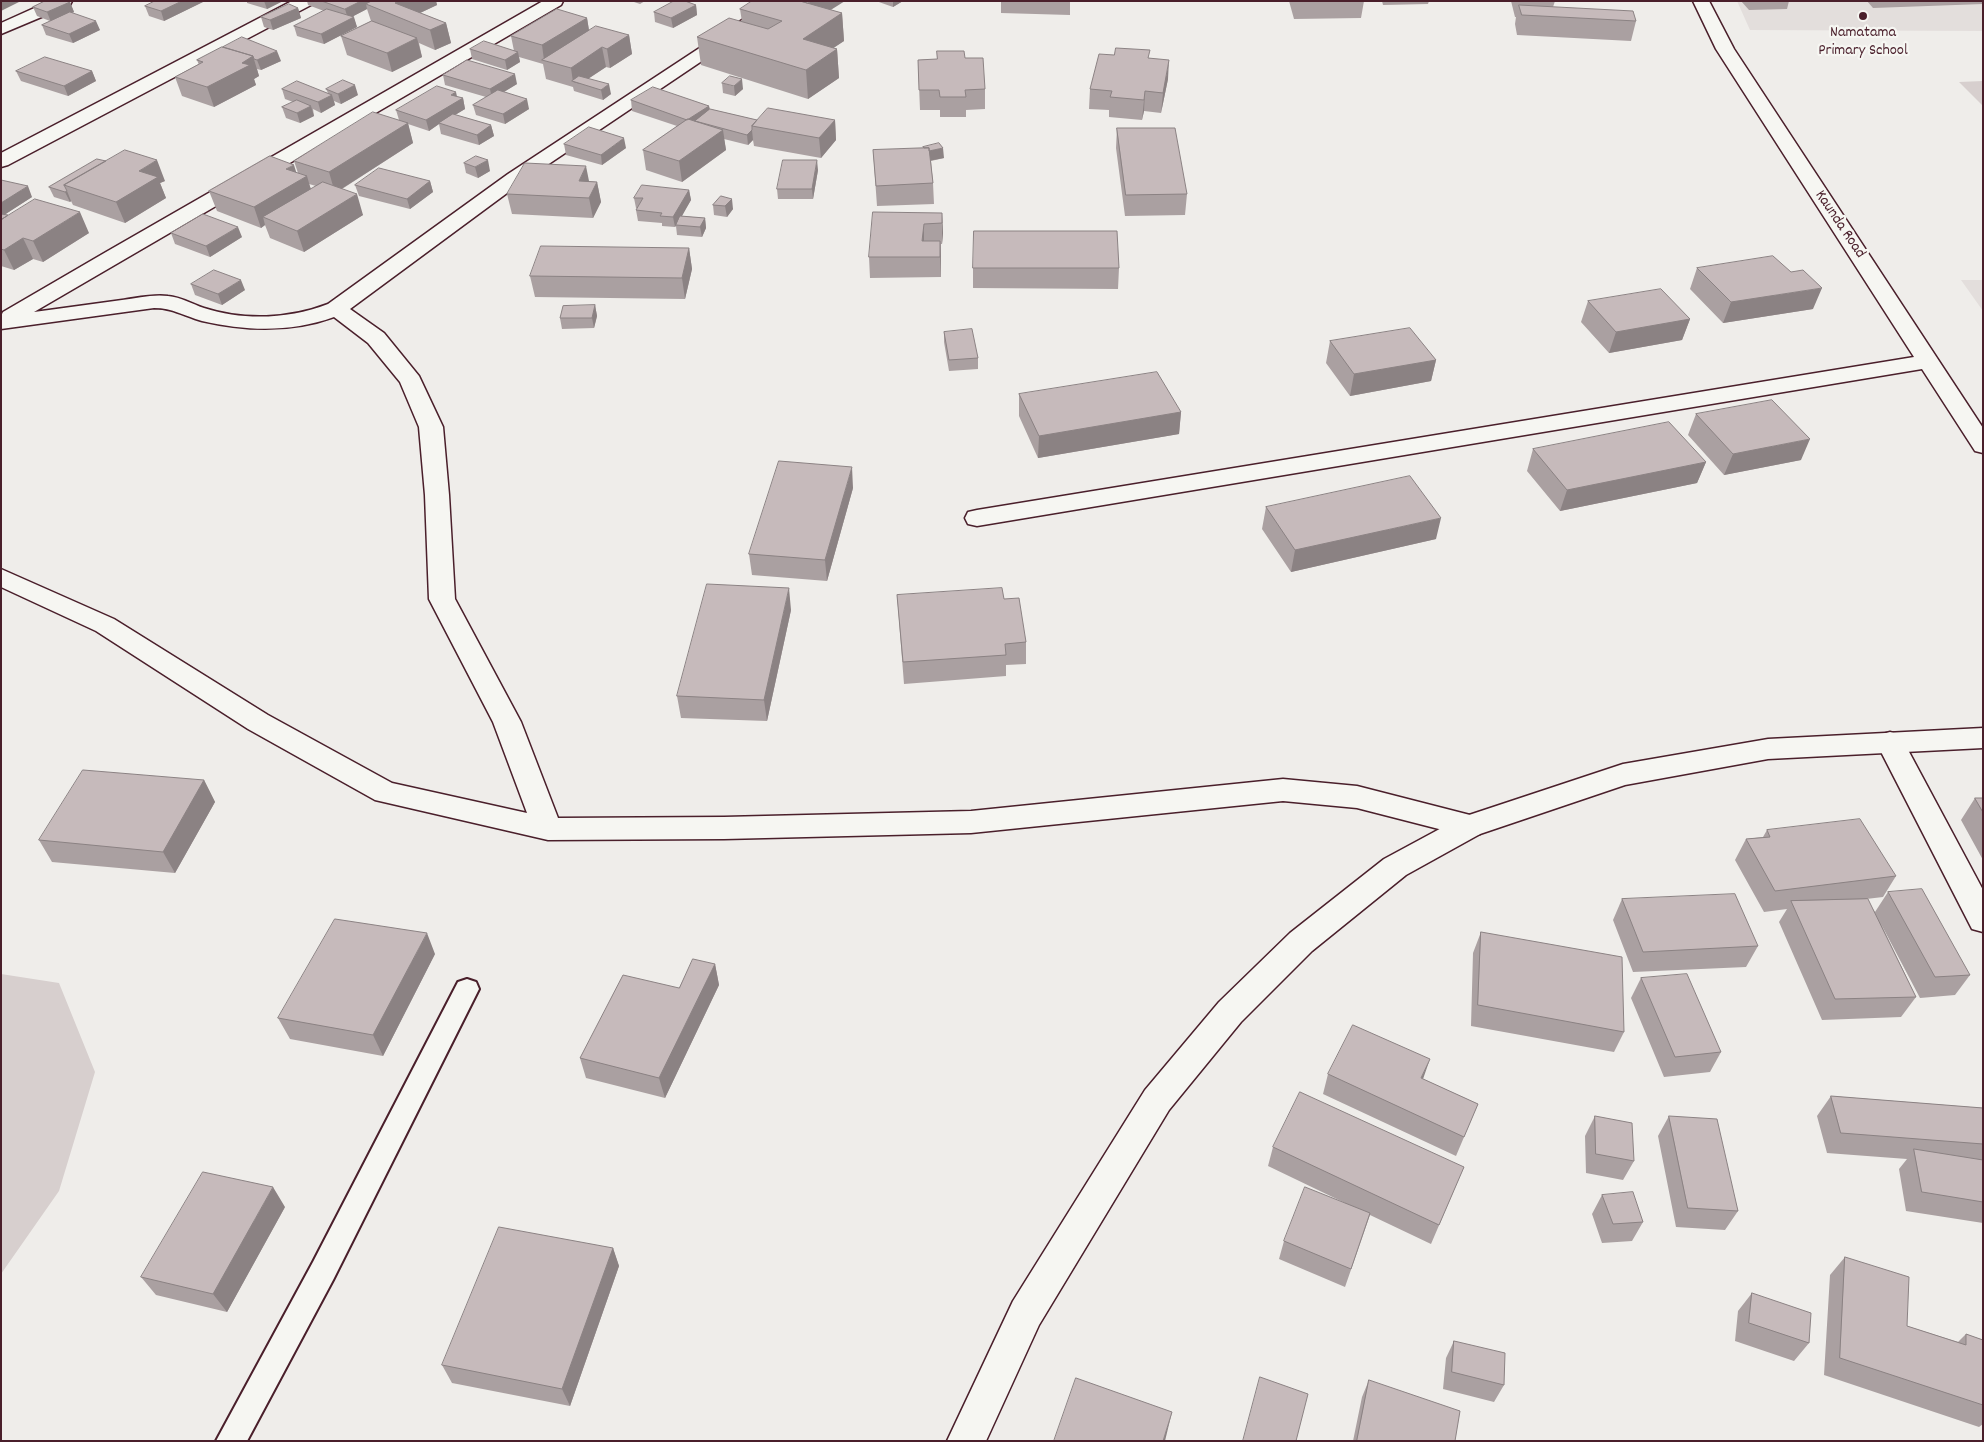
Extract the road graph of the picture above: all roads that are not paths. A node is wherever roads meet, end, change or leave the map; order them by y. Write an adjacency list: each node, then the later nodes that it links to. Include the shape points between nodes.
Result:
1 (64, 1): 6 (street)
2 (306, 1): 7 (street)
3 (555, 1): 9 (street)
4 (783, 1): 8 (street, via 515,178)
5 (1701, 1): 10 (street, Kaunda Road, via 1725,49)
6 (1, 30)
7 (1, 161)
8 (336, 309): 9 (street, via 289,323 232,322 198,314 172,302 154,302); 17 (street, via 376,338 411,381 431,427 442,598 507,722)
9 (1, 323)
10 (1926, 362): 11 (street, Kaunda Road); 12 (street)
11 (1983, 446)
12 (977, 518)
13 (1, 576): 17 (street, via 105,625 258,722 385,792)
14 (1983, 738): 15 (street)
15 (1890, 742): 16 (street, via 1768,750 1623,775); 18 (street)
16 (1470, 826): 17 (street, via 1357,797 1283,790 971,822); 21 (street, via 1395,867 1301,942 1230,1012 1157,1100 1026,1313)
17 (548, 829)
18 (1983, 920)
19 (467, 989): 20 (lane, via 323,1271)
20 (231, 1441)
21 (966, 1441)

